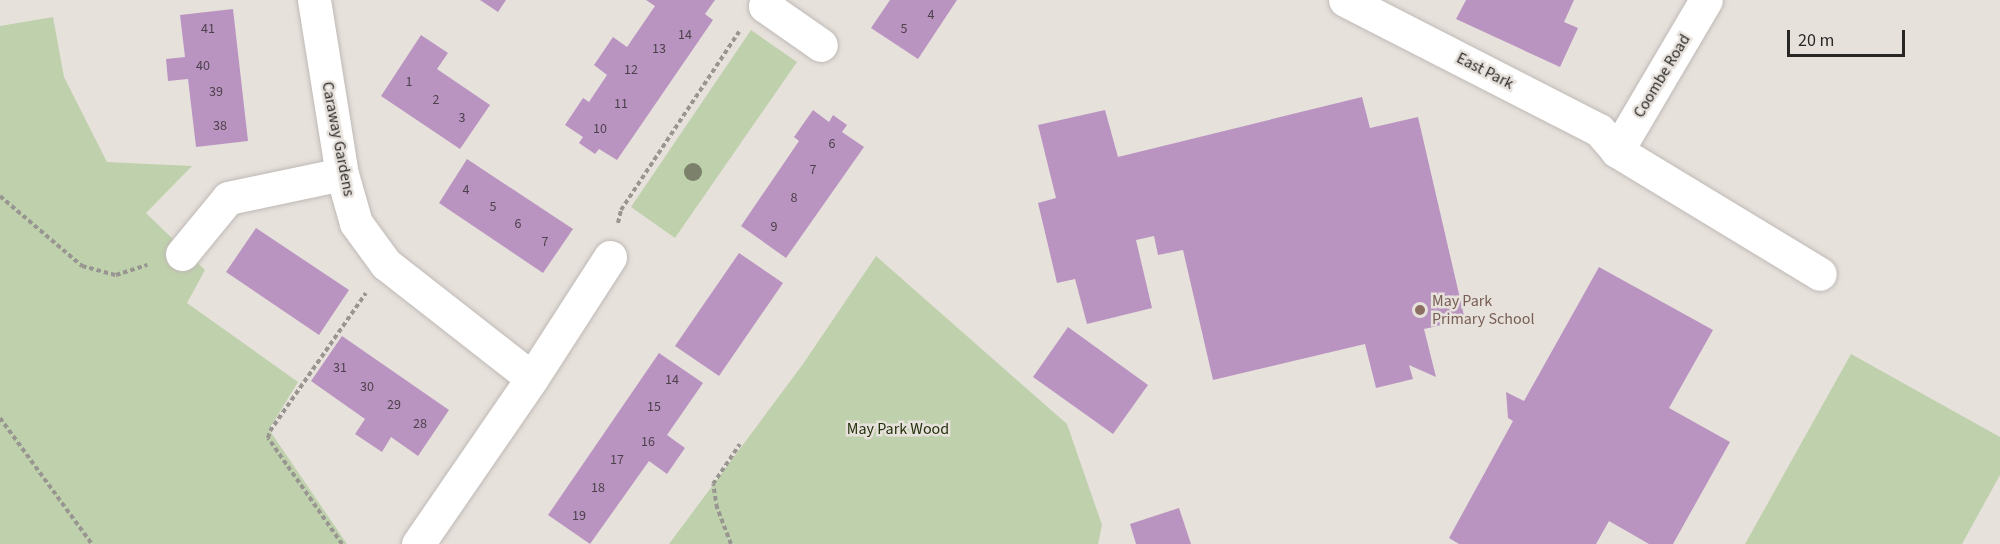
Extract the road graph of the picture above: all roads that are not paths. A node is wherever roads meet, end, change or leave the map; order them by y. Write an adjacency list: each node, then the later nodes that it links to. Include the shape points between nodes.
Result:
1 (314, 0): 7 (street, Caraway Gardens)
2 (1706, 0): 6 (street, Coombe Road)
3 (1351, 1): 6 (street, East Park, via 1599,130)
4 (762, 2): 5 (street)
5 (821, 45)
6 (1617, 151): 10 (street, East Park)
7 (342, 174): 8 (street, via 228,198); 11 (street, Caraway Gardens, via 356,223 386,264)
8 (182, 254)
9 (610, 257): 11 (street)
10 (1820, 274)
11 (532, 378): 12 (street)
12 (418, 544)

